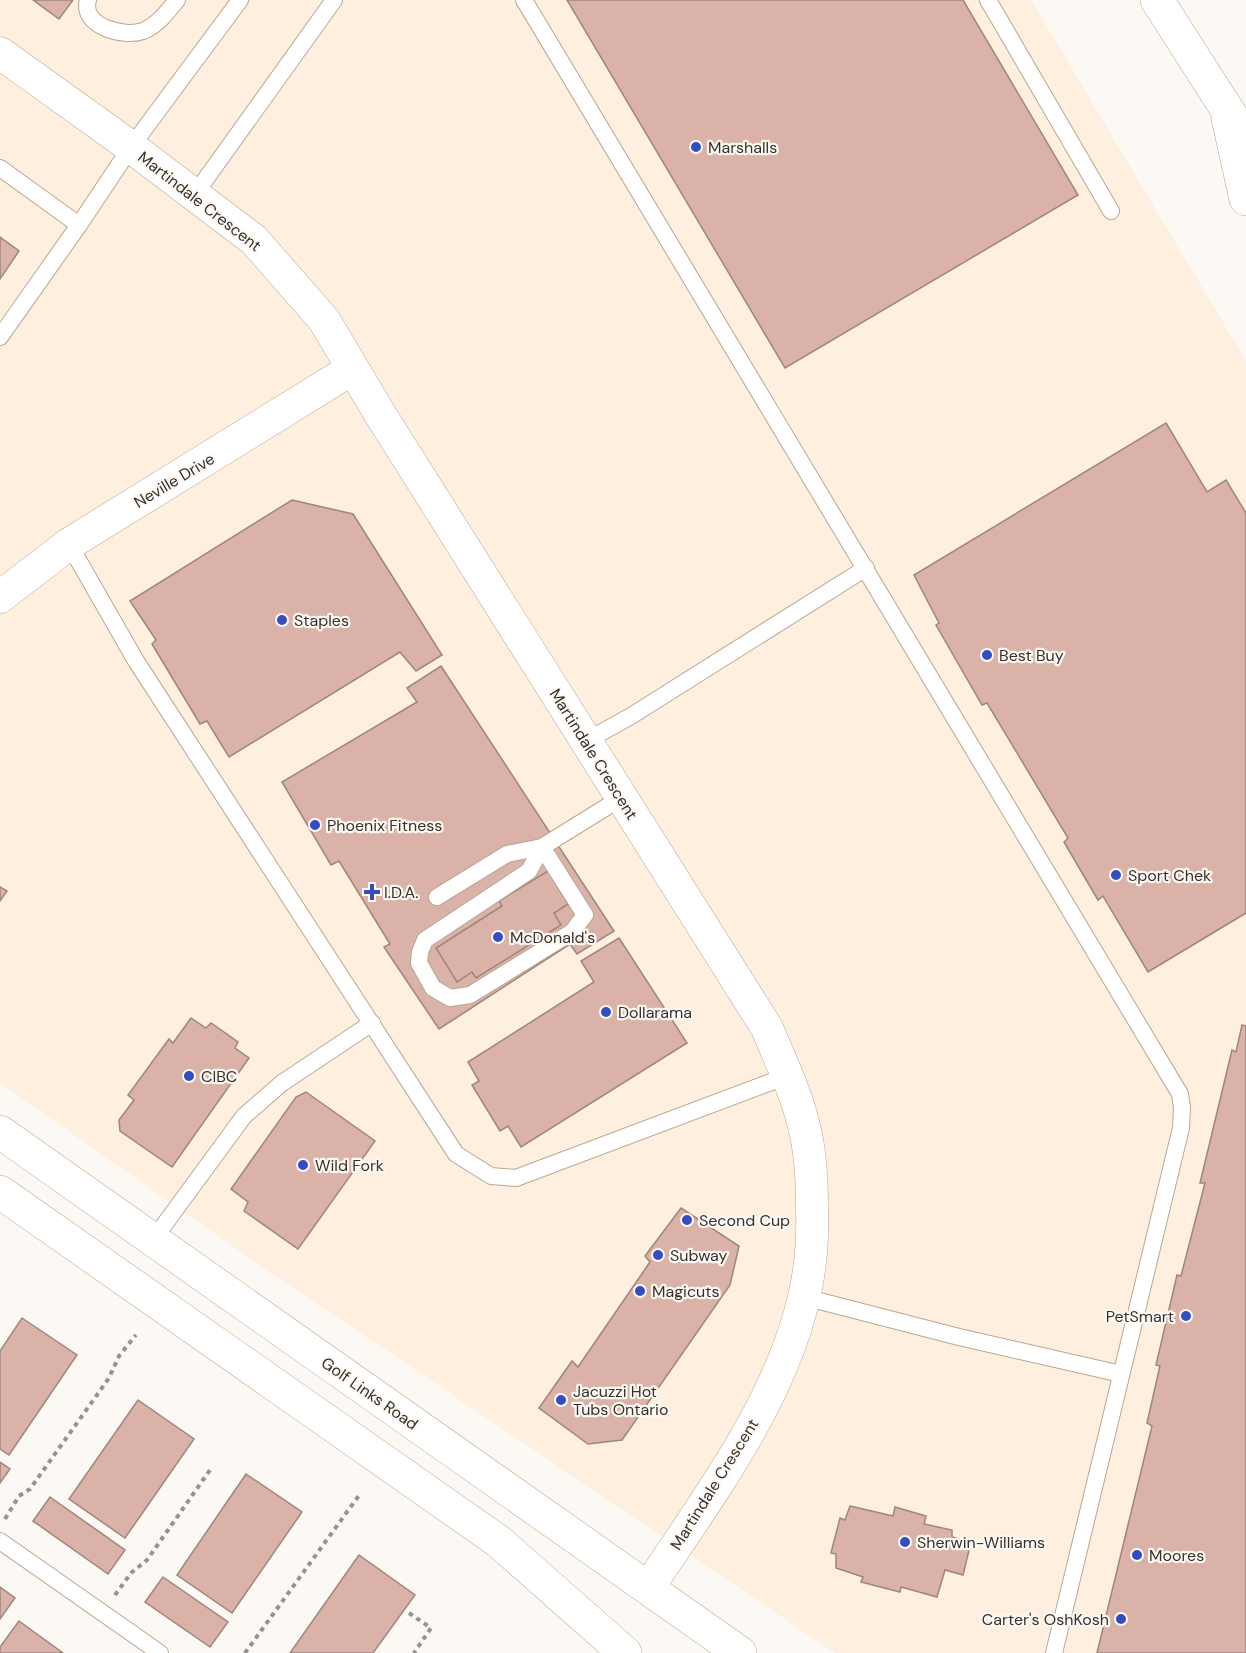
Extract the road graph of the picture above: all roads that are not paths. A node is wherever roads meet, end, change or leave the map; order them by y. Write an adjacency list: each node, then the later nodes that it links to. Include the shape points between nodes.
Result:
1 (88, 0): 2 (lane, via 90,15 97,22 105,29 121,33 140,32 153,26)
2 (177, 0)
3 (240, 0): 11 (lane)
4 (334, 0): 13 (lane)
5 (524, 0): 20 (lane)
6 (988, 0): 15 (lane)
7 (1157, 0): 9 (main road)
8 (0, 53): 11 (street, Martindale Crescent)
9 (1225, 107): 10 (main road); 14 (main road)
10 (1246, 139)
11 (131, 147): 13 (street, Martindale Crescent); 16 (lane)
12 (0, 168): 16 (lane)
13 (195, 194): 18 (street, Martindale Crescent, via 254,240 324,320)
14 (1246, 199)
15 (1111, 211)
16 (79, 225): 17 (lane)
17 (0, 337)
18 (352, 369): 19 (street, Neville Drive); 22 (street, Martindale Crescent)
19 (69, 544): 21 (street, Neville Drive); 26 (lane, via 136,661)
20 (866, 568): 22 (lane); 32 (lane, via 1180,1094 1181,1128)
21 (0, 597)
22 (586, 741): 23 (street, Martindale Crescent)
23 (621, 798): 24 (lane); 27 (street, Martindale Crescent, via 767,1028)
24 (542, 847): 24 (lane, via 529,871 425,940 419,963 433,988 450,998 470,995 572,932 585,915); 25 (lane, via 507,854)
25 (438, 897)
26 (372, 1023): 27 (lane, via 456,1154 491,1176 516,1178); 30 (lane, via 282,1083 244,1116)
27 (787, 1076): 31 (street, Martindale Crescent, via 804,1125 812,1170 813,1239)
28 (0, 1132): 30 (main road, Golf Links Road)
29 (0, 1192): 36 (main road, via 498,1541)
30 (153, 1240): 34 (main road, Golf Links Road)
31 (804, 1297): 32 (lane); 34 (street, Martindale Crescent, via 786,1354 754,1422)
32 (1121, 1374): 38 (lane)
33 (0, 1541): 35 (lane)
34 (648, 1588): 37 (main road, Golf Links Road)
35 (160, 1653)
36 (625, 1653)
37 (740, 1653)
38 (1054, 1653)

